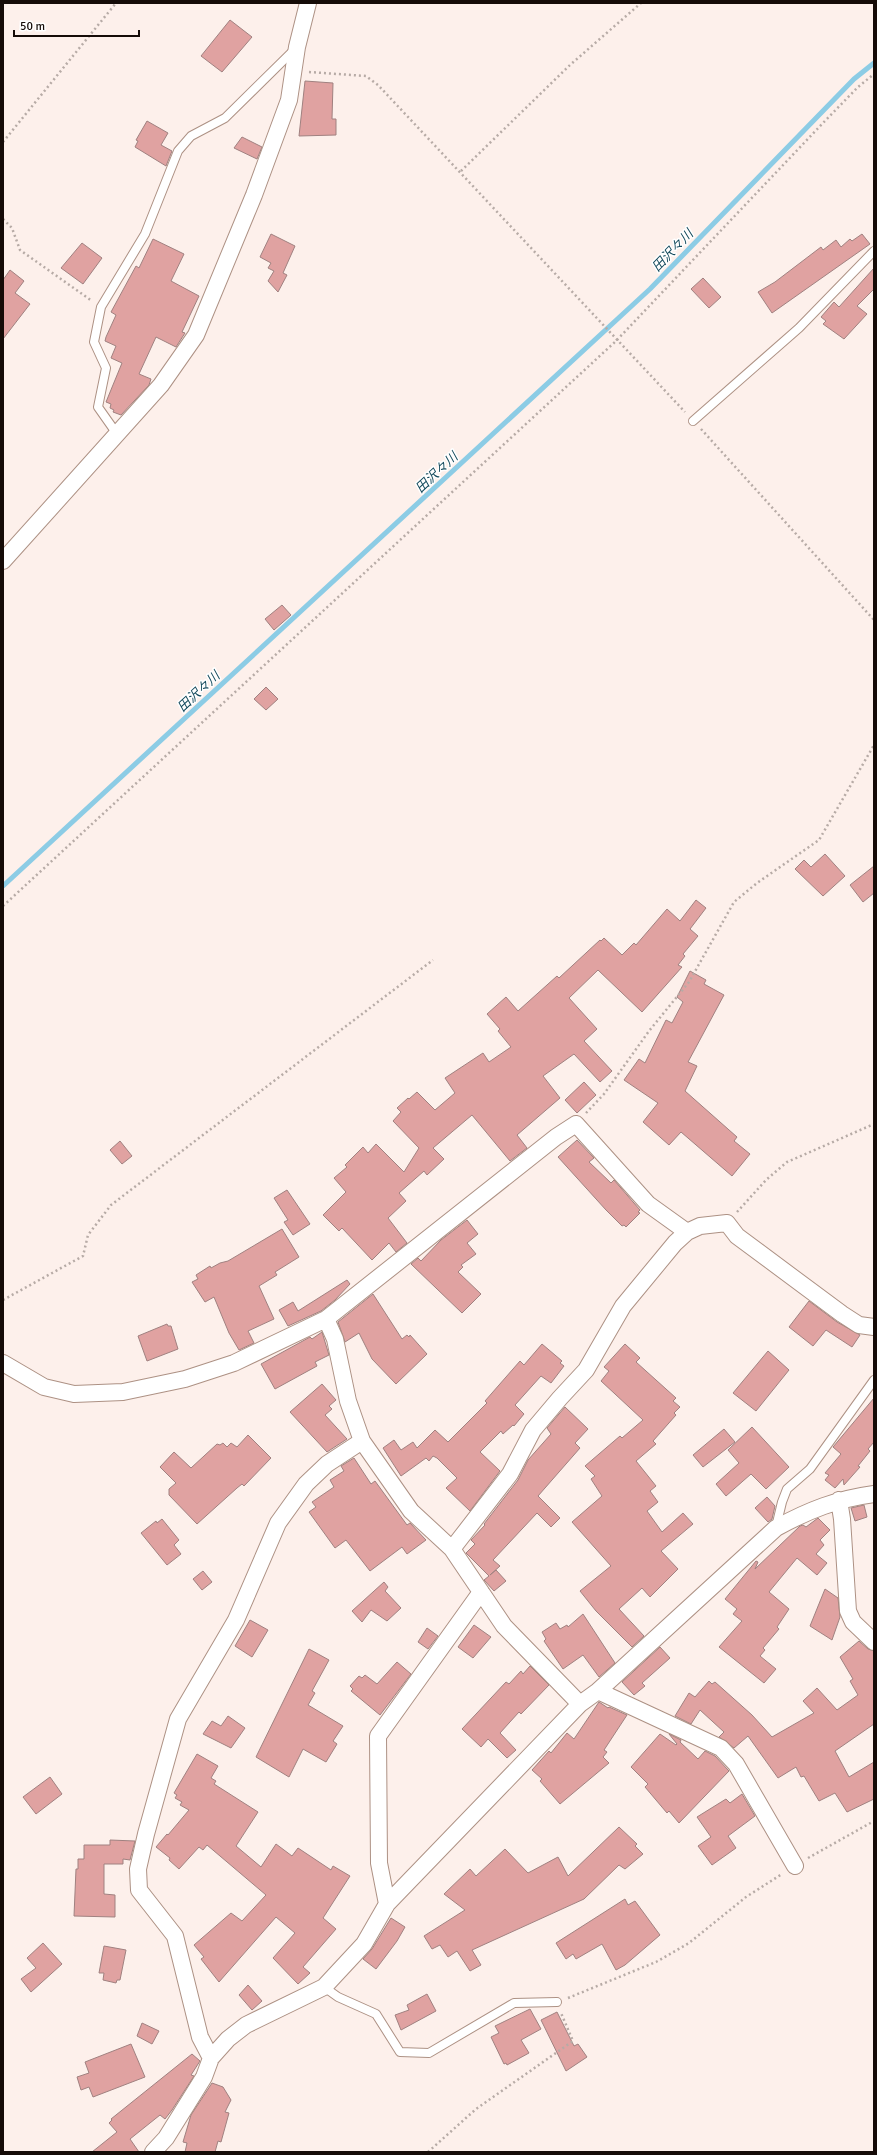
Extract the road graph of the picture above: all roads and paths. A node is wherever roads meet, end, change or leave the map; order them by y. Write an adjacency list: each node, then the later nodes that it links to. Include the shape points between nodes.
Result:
1 (116, 3): 7 (path)
2 (308, 3): 4 (street)
3 (641, 3): 8 (path, via 570,65)
4 (297, 47): 5 (street); 11 (lane, via 225,118 191,136 178,151 145,234)
5 (294, 70): 8 (path, via 366,76 378,85); 14 (street, via 289,100 254,194 196,335 161,385)
6 (874, 74): 12 (path, via 823,123)
7 (3, 142)
8 (460, 171): 12 (path)
9 (3, 219): 11 (path, via 12,228 20,250)
10 (874, 252): 13 (lane, via 799,328)
11 (101, 307): 14 (lane, via 94,342 106,368 98,407)
12 (616, 341): 13 (path); 18 (path)
13 (693, 421): 16 (path)
14 (117, 434): 15 (street)
15 (3, 561)
16 (874, 620)
17 (874, 745): 20 (path, via 819,840 734,902 688,982 604,1094)
18 (3, 906)
19 (433, 960): 24 (path, via 111,1206 88,1235 83,1256)
20 (576, 1124): 23 (street, via 648,1204); 25 (street, via 556,1137)
21 (874, 1124): 22 (path, via 787,1162 766,1180)
22 (727, 1223): 23 (street, via 700,1226); 26 (street, via 737,1236 842,1314 859,1324)
23 (686, 1232): 33 (street, via 623,1306 586,1370 533,1430 510,1474)
24 (3, 1300)
25 (326, 1319): 27 (street, via 234,1363 185,1379 123,1392 74,1394 44,1386); 29 (street, via 335,1339 348,1401)
26 (874, 1327)
27 (3, 1363)
28 (874, 1380): 32 (lane, via 810,1469 787,1489)
29 (362, 1441): 33 (street, via 411,1511); 43 (street, via 326,1464 306,1484 278,1523 236,1620 178,1719 146,1834 138,1869 139,1890 175,1936 200,2037)
30 (874, 1494): 31 (street)
31 (839, 1500): 32 (street, via 810,1510); 35 (street, via 848,1611 853,1622)
32 (776, 1528): 36 (street)
33 (452, 1549): 34 (street)
34 (481, 1592): 37 (street, via 504,1626); 40 (street, via 378,1736 379,1863)
35 (874, 1642)
36 (598, 1692): 37 (street); 39 (street, via 721,1748 736,1764)
37 (580, 1704): 40 (street)
38 (874, 1821): 39 (path)
39 (795, 1866): 42 (path, via 746,1897 689,1943 656,1962)
40 (386, 1904): 41 (street, via 364,1944)
41 (324, 1987): 42 (lane, via 338,1997 376,2014 400,2052 429,2053 514,2003); 43 (street, via 246,2025 228,2039)
42 (557, 2002): 45 (path, via 573,2041 476,2109)
43 (211, 2058): 44 (street, via 204,2077 166,2138)
44 (153, 2152)
45 (428, 2152)

